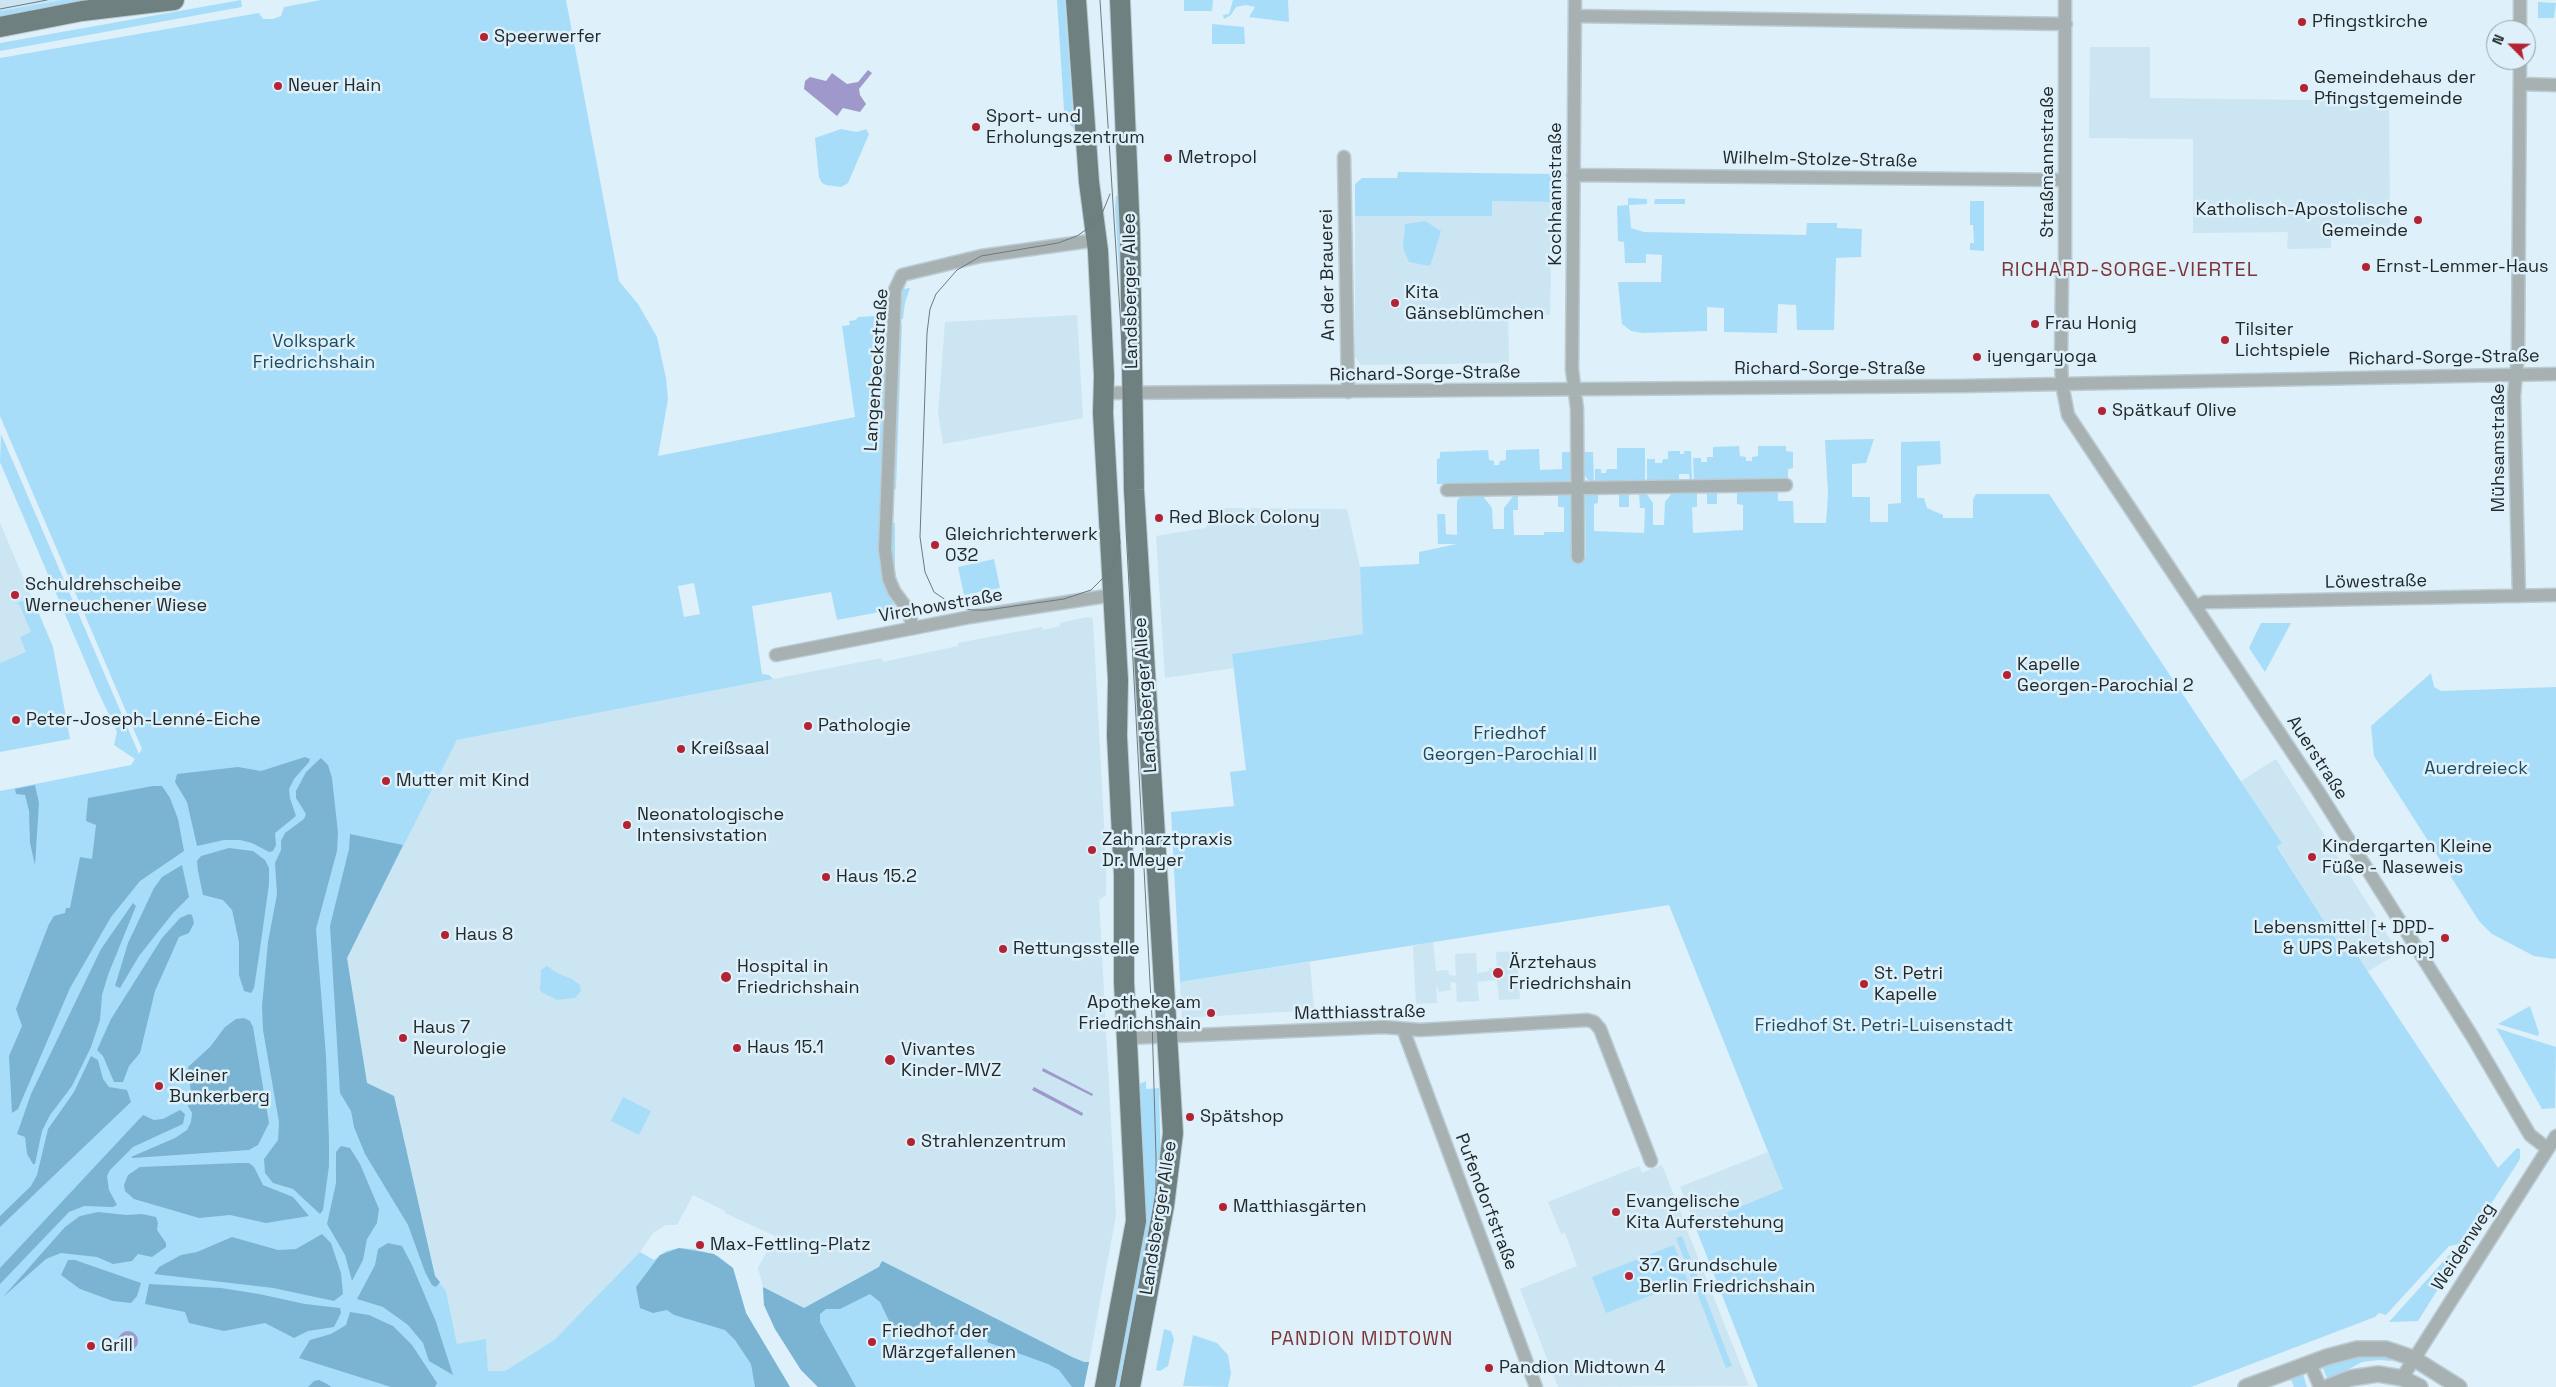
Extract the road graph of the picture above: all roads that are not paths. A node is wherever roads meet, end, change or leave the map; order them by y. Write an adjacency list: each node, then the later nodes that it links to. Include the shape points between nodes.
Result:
1 (174, 0): 10 (main road, via 82,11)
2 (1076, 0): 17 (main road, Landsberger Allee)
3 (1120, 0): 22 (main road, Landsberger Allee, via 1130,225)
4 (1575, 0): 7 (street, Kochhannstraße)
5 (2065, 0): 9 (street, Straßmannstraße)
6 (2520, 0): 8 (street)
7 (1575, 16): 9 (street); 15 (street, Kochhannstraße)
8 (2520, 20)
9 (2066, 24): 16 (street, Straßmannstraße)
10 (0, 27)
11 (2520, 70): 12 (street, Mühsamstraße)
12 (2520, 84): 13 (street); 18 (street, Mühsamstraße)
13 (2556, 85)
14 (1344, 158): 23 (street, An der Brauerei)
15 (1573, 175): 16 (street, Wilhelm-Stolze-Straße); 21 (street, Kochhannstraße)
16 (2065, 180): 20 (street, Straßmannstraße)
17 (1090, 241): 24 (main road, Landsberger Allee); 33 (street, Langenbeckstraße, via 981,256 902,275 895,290 885,549 888,579 908,610)
18 (2516, 374): 19 (street, Richard-Sorge-Straße); 20 (street, Richard-Sorge-Straße); 31 (street, Mühsamstraße)
19 (2556, 374)
20 (2062, 384): 21 (street, Richard-Sorge-Straße); 32 (street, Auerstraße, via 2068,415)
21 (1574, 389): 23 (street, Richard-Sorge-Straße); 26 (street, Kochhannstraße)
22 (1133, 392): 23 (street, Richard-Sorge-Straße); 24 (street, Richard-Sorge-Straße); 36 (main road, Landsberger Allee, via 1133,468 1142,643)
23 (1348, 392)
24 (1104, 393): 29 (main road, Landsberger Allee)
25 (1786, 485): 26 (street)
26 (1578, 488): 27 (street); 28 (street, Kochhannstraße)
27 (1447, 490)
28 (1578, 557)
29 (1113, 595): 33 (street, Virchowstraße); 37 (main road, Landsberger Allee)
30 (2556, 595): 31 (street, Löwestraße)
31 (2519, 596): 32 (street, Löwestraße, via 2210,602)
32 (2198, 606): 39 (street, Auerstraße, via 2361,859 2530,1135)
33 (912, 628): 34 (street, Virchowstraße)
34 (776, 655)
35 (1403, 1029): 36 (street, Matthiasstraße, via 1384,1027); 40 (street, Matthiasstraße, via 1594,1022 1604,1039); 46 (street, Pufendorfstraße)
36 (1168, 1036): 37 (street, Matthiasstraße); 45 (main road, Landsberger Allee, via 1173,1133 1171,1158)
37 (1127, 1038): 44 (main road, Landsberger Allee, via 1136,1221)
38 (2556, 1136): 39 (street, Weidenweg)
39 (2548, 1149): 41 (street, Weidenweg)
40 (1651, 1160)
41 (2413, 1358): 42 (street, via 2386,1349 2357,1349); 43 (street, Weidenweg); 51 (street)
42 (2310, 1363): 47 (street); 48 (street)
43 (2402, 1378): 49 (street, via 2365,1375); 50 (street)
44 (1105, 1387)
45 (1130, 1387)
46 (1536, 1387)
47 (2246, 1387)
48 (2320, 1387)
49 (2328, 1387)
50 (2420, 1387)
51 (2459, 1387)

